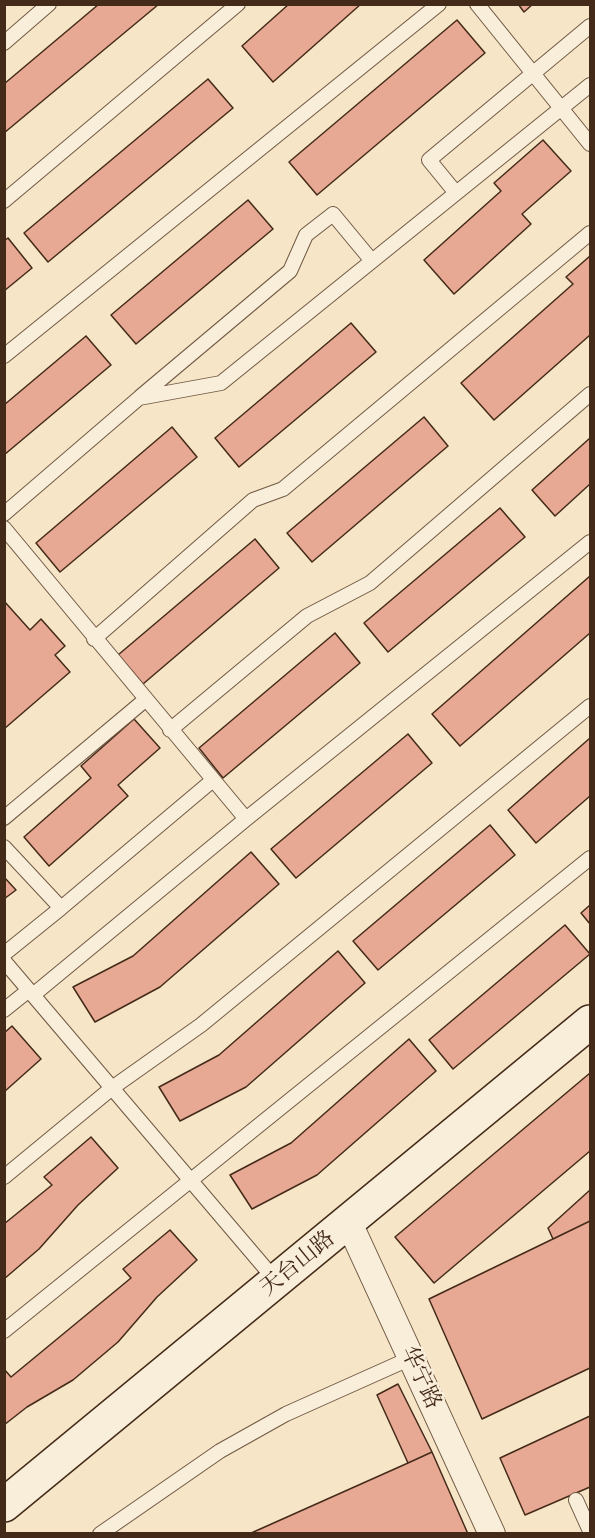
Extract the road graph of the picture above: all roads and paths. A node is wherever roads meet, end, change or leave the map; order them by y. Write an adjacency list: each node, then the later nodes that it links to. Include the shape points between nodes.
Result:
1 (49, 4): 6 (lane)
2 (238, 4): 12 (lane)
3 (439, 4): 15 (lane)
4 (477, 4): 7 (lane)
5 (591, 26): 7 (lane)
6 (4, 43)
7 (534, 73): 9 (lane); 11 (lane, via 429,160)
8 (591, 85): 9 (lane)
9 (562, 108): 10 (lane); 11 (lane)
10 (591, 144)
11 (456, 193): 14 (lane)
12 (4, 201)
13 (591, 233): 21 (lane, via 284,489 253,500)
14 (372, 261): 17 (lane, via 221,383); 17 (lane, via 333,213 306,235 290,270)
15 (4, 356)
16 (591, 394): 24 (lane, via 370,583 308,616)
17 (139, 398): 18 (lane)
18 (4, 514)
19 (4, 528): 21 (lane)
20 (591, 542): 27 (lane)
21 (94, 639): 22 (lane)
22 (145, 700): 24 (lane); 26 (lane)
23 (591, 706): 36 (lane, via 201,1025)
24 (170, 730): 25 (lane)
25 (213, 780): 27 (lane); 30 (lane)
26 (4, 818)
27 (246, 819): 33 (lane)
28 (4, 847): 30 (lane)
29 (591, 858): 38 (lane)
30 (61, 908): 31 (lane)
31 (4, 954)
32 (4, 961): 33 (lane)
33 (31, 993): 34 (lane); 36 (lane)
34 (4, 1010)
35 (591, 1022): 39 (street, 天台山路)
36 (112, 1088): 37 (lane); 38 (lane)
37 (4, 1177)
38 (192, 1182): 40 (lane); 41 (lane)
39 (348, 1223): 40 (street, 天台山路); 42 (street, 华宁路)
40 (277, 1282): 44 (street, 天台山路)
41 (4, 1330)
42 (411, 1358): 46 (lane, via 238,1440); 47 (street, 华宁路)
43 (576, 1500): 45 (lane)
44 (4, 1505)
45 (591, 1532)
46 (100, 1533)
47 (492, 1533)

